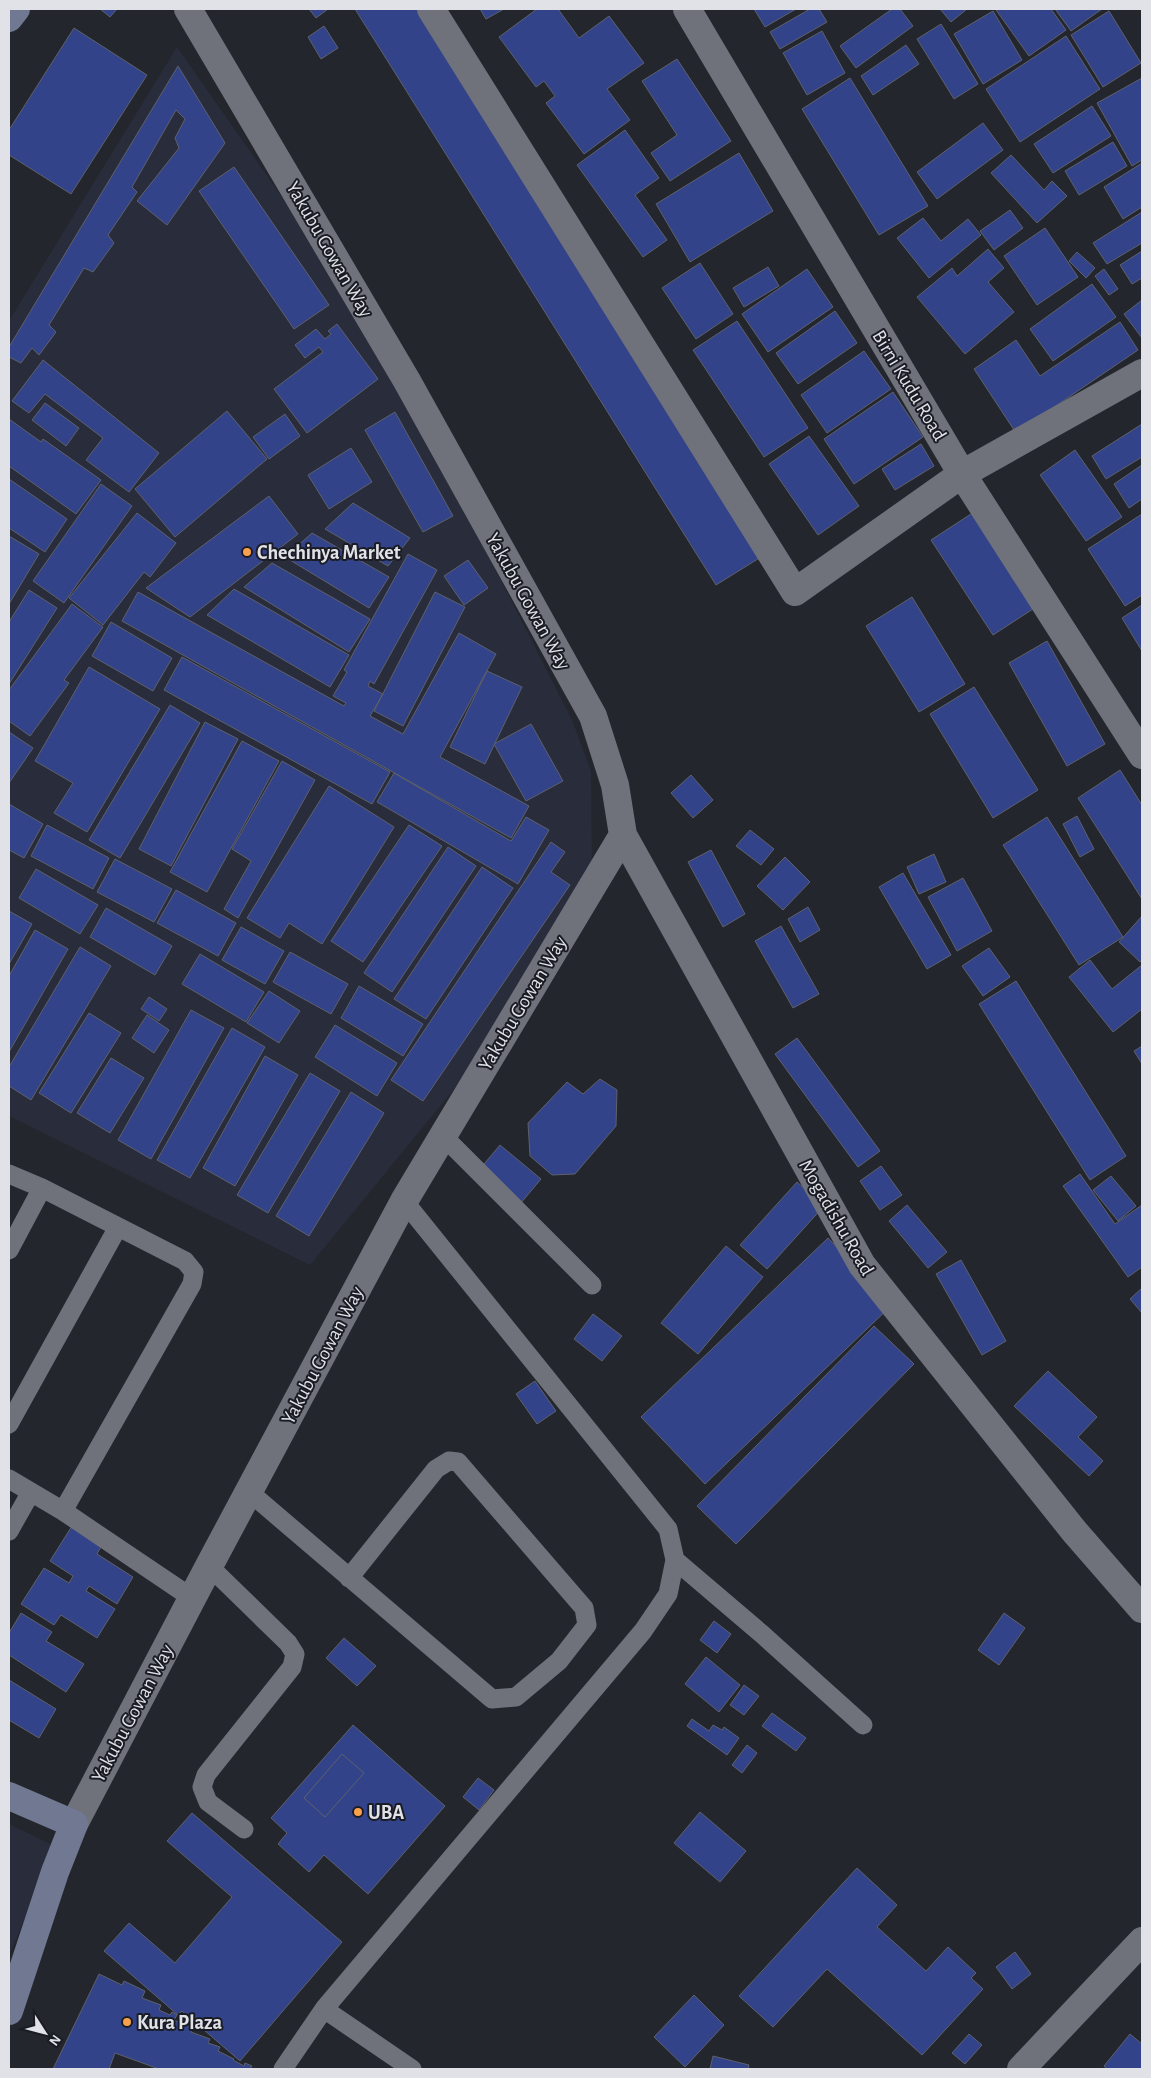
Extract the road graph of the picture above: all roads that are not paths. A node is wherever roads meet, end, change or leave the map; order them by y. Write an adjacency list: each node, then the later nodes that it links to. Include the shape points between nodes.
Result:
1 (16, 9): 5 (street)
2 (188, 9): 9 (street, Yakubu Gowan Way, via 407,381 593,716 615,785)
3 (432, 9): 7 (street, via 795,592)
4 (687, 9): 7 (street, Birni Kudu Road)
5 (9, 18)
6 (1142, 373): 7 (street)
7 (962, 474): 8 (street, Birni Kudu Road)
8 (1142, 755)
9 (623, 835): 10 (street, Yakubu Gowan Way); 27 (street, Mogadishu Road, via 862,1265 1074,1532)
10 (443, 1136): 13 (street, Yakubu Gowan Way); 16 (lane)
11 (9, 1174): 12 (lane)
12 (42, 1188): 14 (lane); 15 (lane)
13 (404, 1201): 19 (street, Yakubu Gowan Way); 23 (lane, via 668,1529)
14 (118, 1228): 17 (lane); 21 (lane, via 185,1261 194,1272 192,1284)
15 (9, 1250)
16 (592, 1285)
17 (9, 1424)
18 (9, 1479): 20 (lane)
19 (248, 1491): 24 (street, Yakubu Gowan Way); 25 (lane)
20 (31, 1492): 21 (lane); 22 (lane)
21 (64, 1510): 26 (lane)
22 (9, 1531)
23 (675, 1560): 28 (lane); 33 (lane, via 668,1594 643,1631)
24 (209, 1566): 26 (street, Yakubu Gowan Way); 31 (lane, via 288,1643 294,1654 292,1667 206,1775 202,1787 208,1802)
25 (349, 1578): 25 (lane, via 492,1699 516,1696 559,1661 588,1625 584,1608 458,1462 449,1461 436,1469)
26 (192, 1598): 30 (street, Yakubu Gowan Way)
27 (1142, 1609)
28 (863, 1725)
29 (9, 1796): 30 (street)
30 (74, 1824): 34 (street, Yakubu Gowan Way)
31 (244, 1829)
32 (1142, 1940): 37 (street)
33 (324, 2009): 35 (lane); 36 (lane)
34 (9, 2011)
35 (283, 2069)
36 (412, 2069)
37 (1021, 2069)

